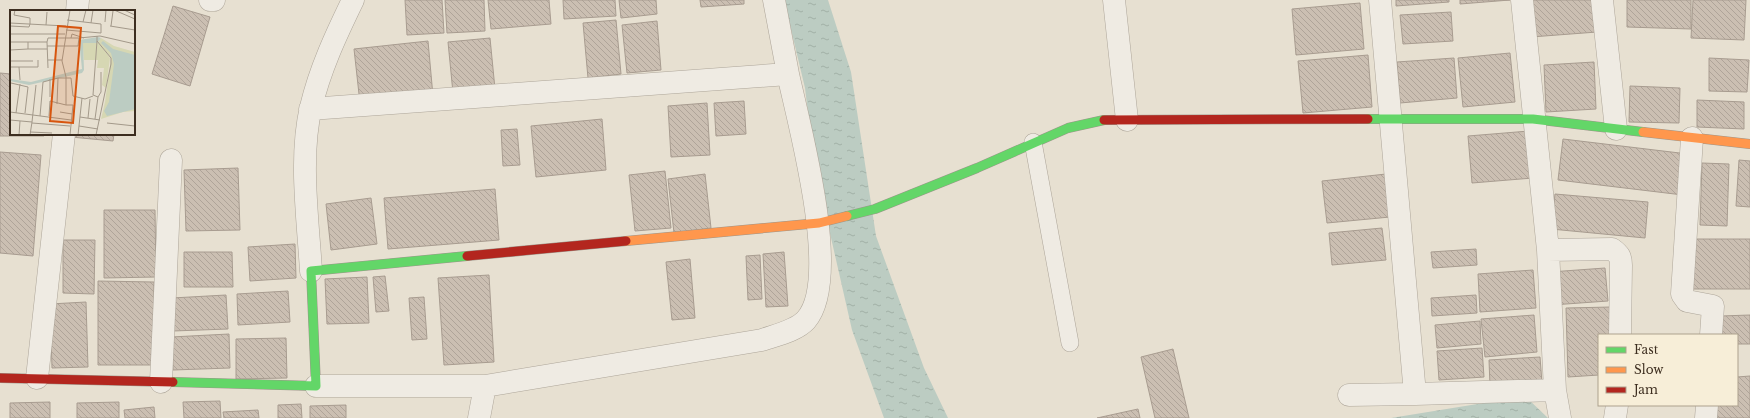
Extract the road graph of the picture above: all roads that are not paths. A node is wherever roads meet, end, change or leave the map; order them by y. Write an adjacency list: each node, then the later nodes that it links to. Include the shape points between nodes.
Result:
1 (78, 0): 10 (street)
2 (210, 0): 3 (street)
3 (214, 0)
4 (353, 0): 12 (street, via 322,66)
5 (774, 0): 11 (street)
6 (1114, 0): 15 (street)
7 (1380, 0): 13 (street)
8 (1522, 0): 14 (street)
9 (1602, 0): 16 (street)
10 (77, 10)
11 (788, 74): 12 (street); 22 (street)
12 (310, 109): 24 (street, via 305,160)
13 (1390, 118): 14 (street); 15 (street); 34 (street)
14 (1533, 119): 16 (street); 23 (street)
15 (1127, 120): 19 (street, via 1089,122)
16 (1616, 129): 18 (street)
17 (64, 135): 29 (street)
18 (1692, 138): 20 (street); 26 (street, via 1682,294 1687,301 1713,306)
19 (1033, 142): 22 (street, via 977,168 875,209); 27 (lane)
20 (1750, 144)
21 (171, 160): 30 (street)
22 (825, 222): 24 (street); 32 (street, via 820,281 814,305 806,320 788,331 762,340)
23 (1548, 250): 25 (street, via 1612,249 1617,253 1622,265); 33 (street)
24 (311, 271): 31 (street)
25 (1620, 334)
26 (1711, 334)
27 (1070, 343)
28 (0, 378): 29 (street)
29 (37, 378): 30 (street)
30 (161, 382): 31 (street)
31 (316, 386): 32 (street)
32 (485, 386): 38 (street)
33 (1555, 390): 34 (street); 39 (street)
34 (1415, 394): 35 (street)
35 (1349, 395)
36 (1617, 406): 40 (street)
37 (1707, 406): 41 (street)
38 (480, 418)
39 (1560, 418)
40 (1615, 418)
41 (1706, 418)

